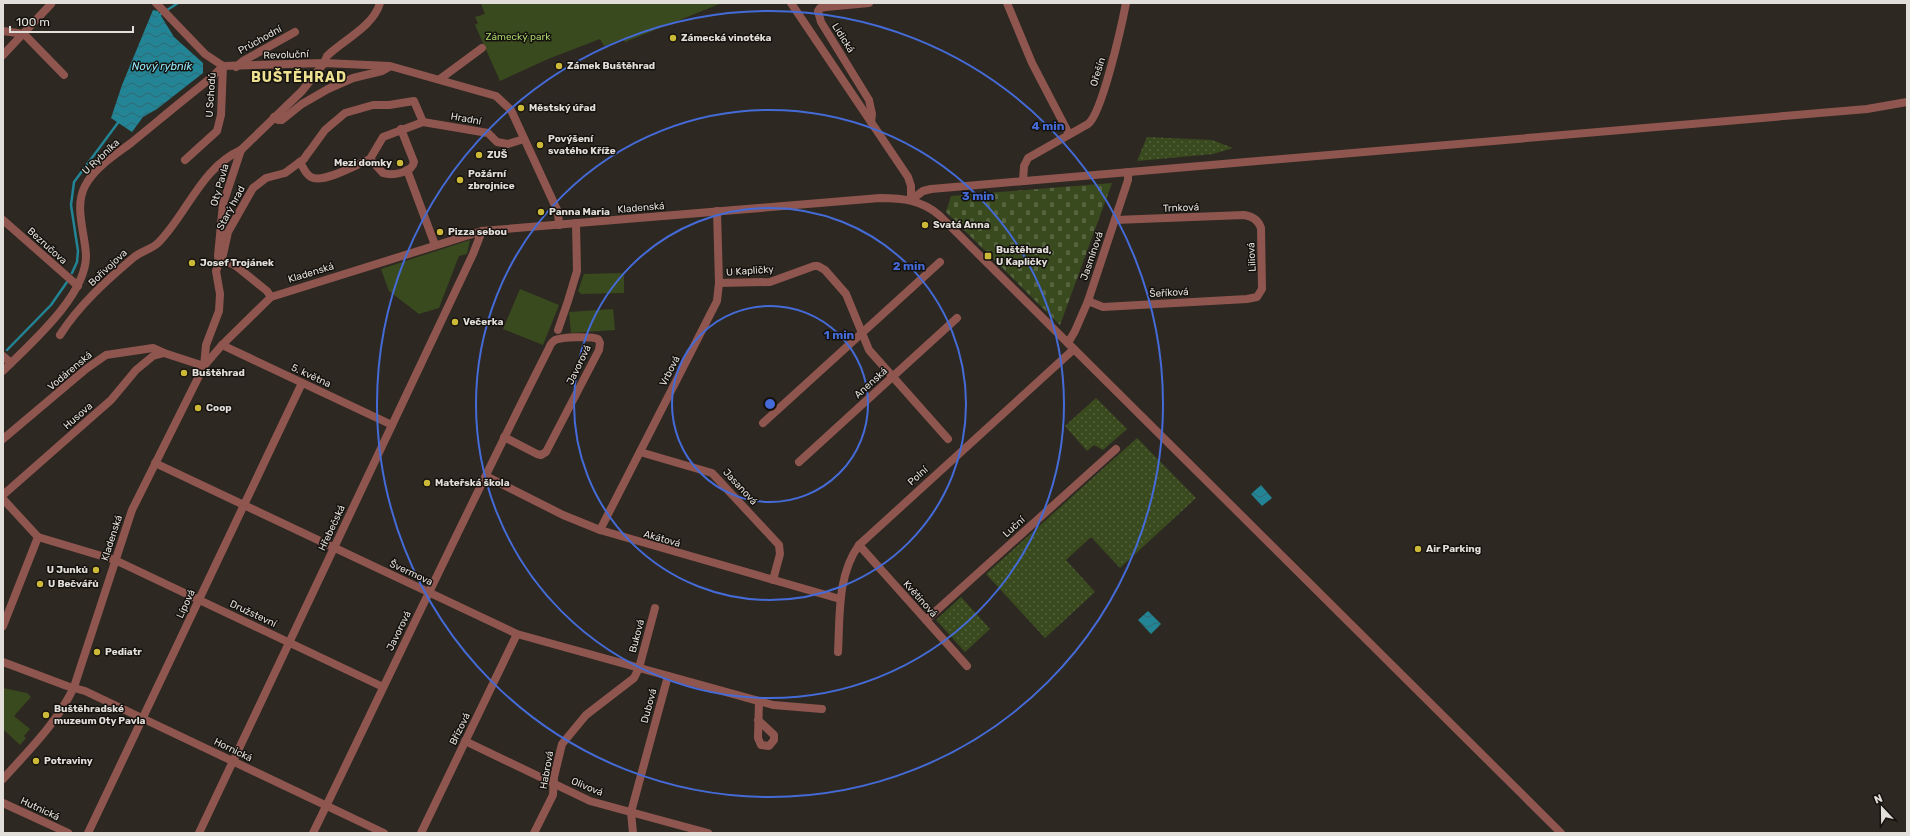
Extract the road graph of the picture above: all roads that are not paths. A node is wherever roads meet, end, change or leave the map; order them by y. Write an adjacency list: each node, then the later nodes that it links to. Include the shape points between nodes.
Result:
1 (156, 3): 14 (street, Revoluční, via 205,54)
2 (380, 3): 13 (street, Oty Pavla, via 368,21 331,52)
3 (791, 3): 22 (street, Lidická)
4 (869, 3): 22 (street, Lidická, via 826,7 818,11 821,22 869,100)
5 (1007, 3): 24 (street, via 1032,63)
6 (1126, 3): 24 (street, Ořešín, via 1096,113 1091,122)
7 (52, 4): 10 (street)
8 (3, 31): 10 (street)
9 (295, 32): 16 (street, Průchodní)
10 (24, 34): 12 (street); 17 (street)
11 (482, 48): 18 (street)
12 (3, 55)
13 (324, 63): 15 (street, Revoluční); 16 (street, Revoluční); 20 (street, Oty Pavla, via 302,91)
14 (223, 66): 16 (street, Revoluční); 28 (street, U Schodů, via 220,123 217,131); 45 (street, U Rybníka, via 88,180 84,187 80,211 86,259)
15 (390, 66): 18 (street, Revoluční); 20 (street, via 382,71 353,78 328,90 302,104 282,120)
16 (236, 67)
17 (64, 75)
18 (440, 79): 25 (street, Revoluční, via 490,93 503,100 511,110)
19 (1907, 102): 31 (street, via 1867,110)
20 (274, 117): 26 (street, Oty Pavla)
21 (423, 122): 23 (street, Hradní); 25 (street, Hradní, via 488,133 497,142 508,144); 29 (street, Starý hrad, via 414,101 371,105 341,115 325,130)
22 (871, 122): 33 (street, Lidická, via 908,177)
23 (401, 129): 27 (street, Hradní, via 382,138); 30 (street, via 414,162)
24 (1069, 134): 32 (street, Ořešín, via 1028,158 1024,166)
25 (524, 138): 39 (street, Revoluční, via 558,212)
26 (241, 150): 43 (street, Oty Pavla, via 223,204); 50 (street, Bořivojova, via 208,174 159,243 133,258)
27 (370, 158): 29 (street, via 339,173 316,179 308,176); 30 (street, via 385,174)
28 (185, 160)
29 (300, 162): 43 (street, Starý hrad, via 282,174 261,180 253,188 228,232)
30 (407, 170): 41 (street)
31 (1128, 172): 32 (street); 37 (street, Jasmínová, via 1128,180)
32 (1023, 181): 33 (street, via 931,189 923,191)
33 (911, 200): 34 (street, Kladenská, via 880,198); 56 (street, Kladenská, via 925,205 939,215)
34 (717, 211): 38 (street, Kladenská); 44 (street, Vrbová)
35 (1248, 215): 37 (street, Trnková); 47 (street, Liliová, via 1256,219 1261,228 1262,289 1257,297)
36 (3, 220): 45 (street, Bezručova)
37 (1115, 220): 48 (street, Jasmínová)
38 (576, 223): 39 (street, Kladenská); 52 (street, via 577,271)
39 (559, 225): 40 (street, Kladenská)
40 (482, 231): 41 (street, Kladenská); 65 (street, Hřebečská)
41 (435, 245): 46 (street, Kladenská)
42 (940, 262): 53 (street)
43 (219, 263): 46 (street, via 236,266); 60 (street, Oty Pavla, via 216,271 220,311 206,345)
44 (719, 283): 53 (street, U Kapličky, via 770,282 818,266 825,270 848,298); 70 (street, Vrbová, via 717,301)
45 (78, 286): 49 (street, U Rybníka)
46 (271, 297): 55 (street, Kladenská)
47 (1252, 298): 48 (street, Šeříková, via 1103,307)
48 (1088, 301): 56 (street, Jasmínová)
49 (69, 302): 50 (street); 59 (street)
50 (78, 310): 54 (street, Bořivojova)
51 (956, 318): 62 (street, Anenská)
52 (558, 330)
53 (862, 334): 62 (street, U Kapličky, via 869,350); 64 (street)
54 (60, 335)
55 (222, 345): 60 (street, Kladenská); 63 (street, 5. května)
56 (1071, 346): 79 (street, Polní); 118 (street, Kladenská)
57 (164, 353): 60 (street, Vodárenská); 67 (street, Vodárenská, via 151,348 106,355); 74 (street, Husova, via 153,356 136,370 111,400)
58 (3, 356): 59 (street)
59 (11, 363): 61 (street)
60 (204, 366): 72 (street, Kladenská)
61 (3, 371)
62 (893, 377): 68 (street, U Kapličky); 71 (street, Anenská)
63 (302, 383): 65 (street, 5. května); 76 (street, Lípová)
64 (763, 423)
65 (392, 425): 80 (street, Hřebečská)
66 (504, 437): 66 (street, Javorová, via 552,343 559,339 598,339 599,350 546,452 543,455 537,454); 73 (street, Javorová)
67 (5, 438)
68 (948, 439)
69 (1116, 449): 87 (street, Luční)
70 (640, 452): 77 (street, Vrbová); 82 (street, Jasanová, via 715,475 779,545 780,554)
71 (799, 462)
72 (155, 464): 76 (street, Švermova); 81 (street, Kladenská, via 132,510)
73 (486, 476): 77 (street, Akátová, via 563,515); 83 (street, Javorová)
74 (3, 495)
75 (3, 499): 78 (street)
76 (244, 505): 80 (street, Švermova); 84 (street, Lípová)
77 (600, 530): 82 (street, Akátová)
78 (38, 537): 81 (street); 88 (street)
79 (859, 545): 85 (street, Polní, via 847,568); 87 (street, Květinová)
80 (334, 548): 83 (street, Švermova); 90 (street, Hřebečská)
81 (115, 560): 84 (street, Družstevní); 96 (street, Kladenská)
82 (773, 580): 85 (street, Akátová)
83 (428, 592): 89 (street, Švermova); 97 (street, Javorová)
84 (199, 600): 90 (street, Družstevní); 100 (street, Lípová)
85 (840, 600): 91 (street, Polní)
86 (655, 608): 94 (street, Buková)
87 (926, 620): 93 (street, Květinová)
88 (3, 626)
89 (517, 634): 94 (street, Švermova); 102 (street, Břízová)
90 (289, 642): 97 (street, Družstevní); 103 (street, Hřebečská)
91 (838, 652)
92 (3, 663): 96 (street, Hornická)
93 (967, 666)
94 (639, 668): 95 (street, Švermova); 105 (street, Habrová, via 632,681 586,715 566,738 560,749)
95 (668, 676): 98 (street); 108 (street, Dubová)
96 (74, 687): 100 (street, Hornická); 104 (street, Kladenská, via 51,727)
97 (383, 687): 107 (street, Javorová)
98 (759, 701): 99 (street, via 780,706); 101 (street)
99 (822, 709)
100 (143, 718): 103 (street, Hornická); 110 (street, Lípová)
101 (758, 720)
102 (465, 741): 105 (street, Olivová); 114 (street, Břízová)
103 (233, 761): 107 (street, Hornická); 111 (street, Hřebečská)
104 (3, 779)
105 (554, 784): 108 (street, Olivová, via 590,801); 115 (street, Habrová, via 553,795)
106 (3, 803): 109 (street, Hutnická)
107 (326, 806): 112 (street, Javorová); 113 (street, Hornická)
108 (631, 812): 116 (street, Dubová); 117 (street, Olivová)
109 (68, 833)
110 (88, 833)
111 (199, 833)
112 (313, 833)
113 (384, 833)
114 (421, 833)
115 (534, 833)
116 (633, 833)
117 (708, 833)
118 (1561, 833)

